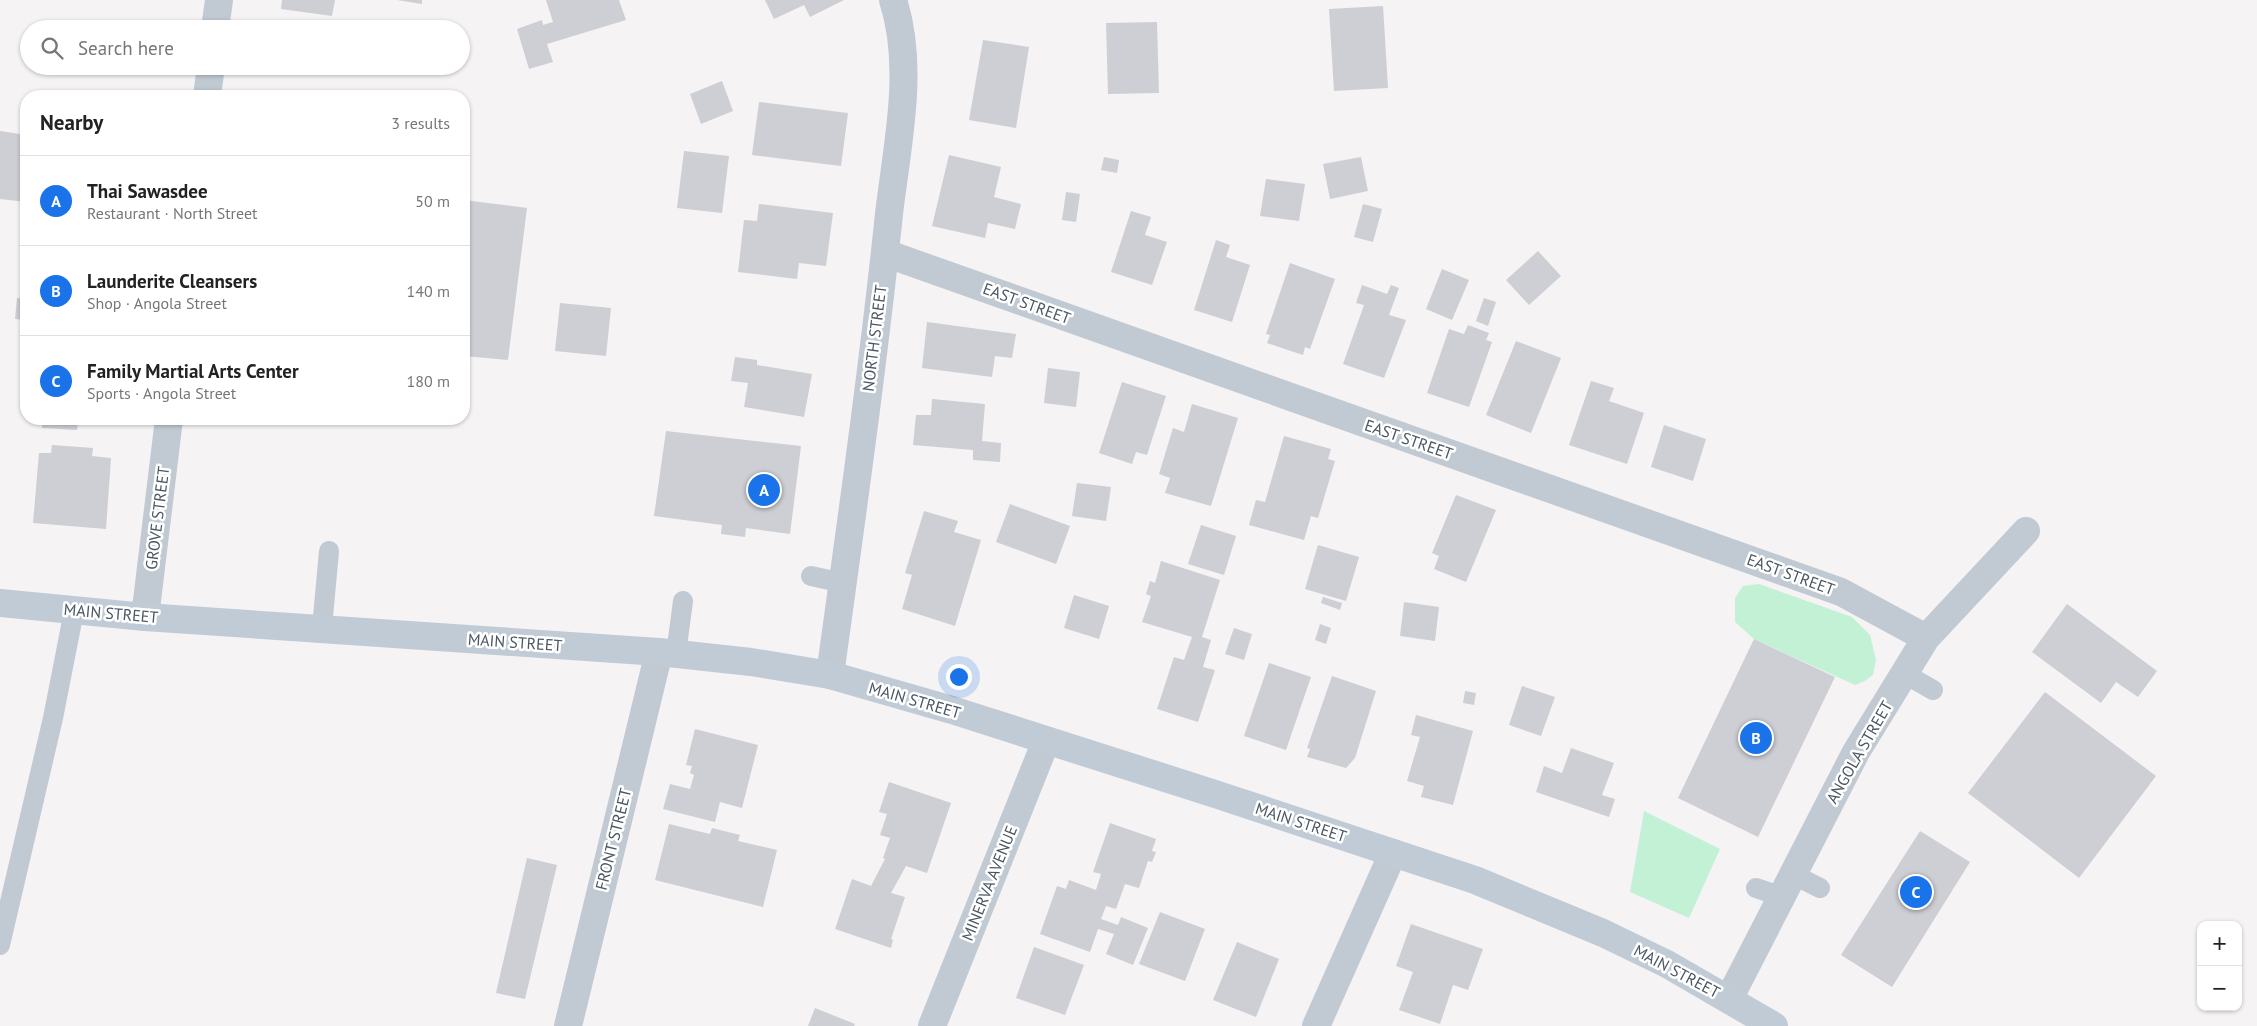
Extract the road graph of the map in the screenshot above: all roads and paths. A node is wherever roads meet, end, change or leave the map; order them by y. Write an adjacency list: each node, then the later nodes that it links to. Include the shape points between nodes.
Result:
1 (219, 0): 3 (street)
2 (893, 0): 6 (street, NORTH STREET, via 904,62)
3 (217, 20)
4 (210, 75): 5 (street)
5 (208, 90)
6 (885, 253): 11 (street, NORTH STREET); 17 (street, EAST STREET, via 1841,592)
7 (168, 425): 15 (street, GROVE STREET)
8 (2026, 531): 17 (street, ANGOLA STREET)
9 (329, 551): 16 (lane)
10 (811, 576): 11 (lane)
11 (842, 583): 20 (street, NORTH STREET)
12 (683, 601): 18 (lane)
13 (0, 603): 14 (main road, MAIN STREET)
14 (74, 610): 15 (main road, MAIN STREET); 26 (lane, via 53,718)
15 (145, 617): 16 (main road, MAIN STREET)
16 (322, 628): 18 (main road, MAIN STREET)
17 (1926, 638): 19 (street, ANGOLA STREET)
18 (668, 653): 20 (main road, MAIN STREET); 28 (street, FRONT STREET)
19 (1905, 674): 21 (lane); 24 (street, ANGOLA STREET)
20 (830, 675): 22 (main road, MAIN STREET)
21 (1933, 690)
22 (1046, 741): 23 (main road, MAIN STREET); 29 (street, MINERVA AVENUE)
23 (1393, 853): 27 (main road, MAIN STREET, via 1484,883 1603,933); 30 (street)
24 (1776, 886): 25 (lane); 27 (street, ANGOLA STREET)
25 (1820, 888)
26 (0, 945)
27 (1729, 999): 31 (main road, MAIN STREET)
28 (568, 1026)
29 (932, 1026)
30 (1316, 1026)
31 (1774, 1026)

